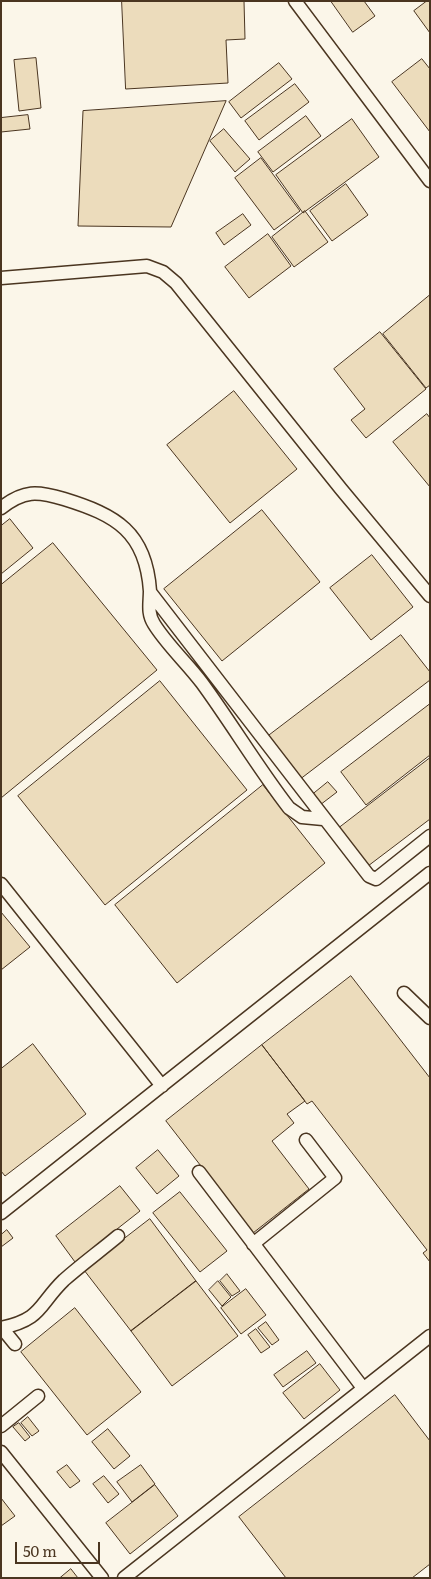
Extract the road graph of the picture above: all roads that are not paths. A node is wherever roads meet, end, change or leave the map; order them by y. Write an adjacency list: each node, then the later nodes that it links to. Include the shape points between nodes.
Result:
1 (295, 1): 2 (lane)
2 (430, 181)
3 (1, 278): 6 (lane, via 147,266 163,272 176,283)
4 (1, 508): 5 (lane, via 18,496 36,492 112,517 128,529 138,548 146,566)
5 (150, 592): 7 (lane); 7 (lane, via 148,607 155,626 201,682 279,796 302,817)
6 (430, 596)
7 (323, 819): 8 (lane, via 369,876 376,879)
8 (430, 836)
9 (430, 873): 13 (lane)
10 (1, 884): 13 (lane)
11 (404, 992): 12 (lane)
12 (430, 1018)
13 (162, 1086): 16 (lane)
14 (306, 1140): 18 (lane, via 335,1178)
15 (199, 1172): 18 (lane)
16 (1, 1213)
17 (118, 1236): 19 (lane, via 62,1282 38,1313)
18 (253, 1244): 22 (lane)
19 (2, 1328): 21 (lane)
20 (430, 1336): 22 (lane)
21 (15, 1344)
22 (363, 1388): 27 (lane)
23 (38, 1396): 24 (lane)
24 (3, 1422)
25 (1, 1452): 26 (lane)
26 (102, 1578)
27 (124, 1578)

